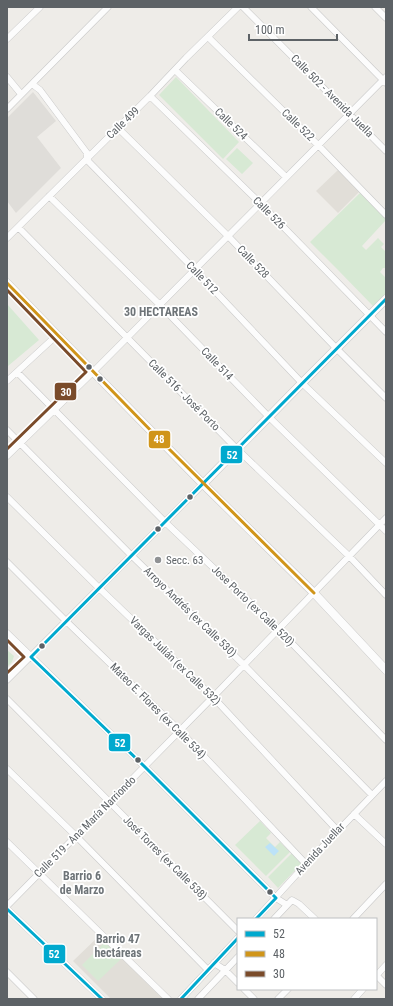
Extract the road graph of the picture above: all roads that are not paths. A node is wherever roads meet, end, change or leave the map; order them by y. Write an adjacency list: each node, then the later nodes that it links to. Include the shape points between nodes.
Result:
1 (40, 7): 9 (street)
2 (108, 7): 13 (street)
3 (238, 7): 8 (street, Calle 499)
4 (243, 7): 17 (street, Calle 502 - Avenida Juella)
5 (311, 7): 12 (street)
6 (375, 7): 7 (street)
7 (386, 18)
8 (208, 37): 10 (street, Calle 499); 19 (street, Calle 522)
9 (7, 39)
10 (175, 70): 15 (street, Calle 499); 22 (street, Calle 524)
11 (7, 77): 14 (street)
12 (385, 80): 17 (street)
13 (32, 84): 14 (street); 21 (street, Calle 512, via 40,90 82,146)
14 (21, 94): 16 (street)
15 (150, 96): 18 (street, Calle 499); 24 (street, Calle 526)
16 (7, 108)
17 (349, 114): 19 (street); 20 (street, Calle 502 - Avenida Juella)
18 (118, 128): 21 (street, Calle 499); 27 (street, Calle 528)
19 (318, 145): 22 (street); 25 (street, Calle 522)
20 (386, 150)
21 (87, 159): 23 (street, Calle 499); 29 (street, Calle 512)
22 (286, 178): 24 (street)
23 (49, 196): 26 (street, Calle 499); 32 (street, Calle 514)
24 (260, 203): 27 (street); 33 (street, Calle 526)
25 (386, 215)
26 (18, 227): 28 (street, Calle 499); 36 (street, Calle 516 - José Porto)
27 (228, 236): 29 (street); 37 (street, Calle 528)
28 (7, 238)
29 (194, 269): 32 (street); 41 (street, Calle 512)
30 (7, 283): 35 (street)
31 (386, 299): 33 (street)
32 (159, 304): 36 (street); 44 (street, Calle 514)
33 (370, 316): 34 (street, Calle 526); 37 (street)
34 (386, 332)
35 (57, 335): 38 (street); 39 (street)
36 (126, 337): 39 (street); 47 (street, Calle 516 - José Porto)
37 (337, 349): 41 (street); 42 (street, Calle 528)
38 (17, 372): 40 (street); 43 (street, Jose Porto (ex Calle 520))
39 (93, 372): 43 (street); 50 (street)
40 (7, 381)
41 (302, 383): 44 (street); 49 (street, Calle 512)
42 (386, 398)
43 (54, 410): 46 (street); 53 (street, Jose Porto (ex Calle 520))
44 (269, 417): 47 (street); 54 (street, Calle 514)
45 (7, 430): 46 (street, Arroyo Andrés (ex Calle 530))
46 (20, 444): 48 (street); 56 (street, Arroyo Andrés (ex Calle 530))
47 (237, 449): 50 (street); 57 (street, Calle 516 - José Porto)
48 (7, 456)
49 (386, 463)
50 (203, 484): 53 (street); 60 (street)
51 (7, 497): 59 (street, Vargas Julián (ex Calle 532))
52 (386, 518): 54 (street, Calle 519 - Ana María Narriondo)
53 (165, 522): 56 (street); 63 (street, Jose Porto (ex Calle 520))
54 (380, 524): 55 (street, Calle 514); 57 (street, Calle 519 - Ana María Narriondo)
55 (386, 531)
56 (132, 556): 59 (street); 66 (street, Arroyo Andrés (ex Calle 530))
57 (349, 556): 60 (street, Calle 519 - Ana María Narriondo); 61 (street, Calle 516 - José Porto)
58 (7, 562): 62 (street, Mateo E. Flores (ex Calle 534))
59 (99, 588): 62 (street); 69 (street, Vargas Julián (ex Calle 532))
60 (314, 593): 63 (street, Calle 519 - Ana María Narriondo); 67 (street)
61 (386, 595)
62 (66, 621): 65 (street); 71 (street, Mateo E. Flores (ex Calle 534))
63 (278, 629): 66 (street, Calle 519 - Ana María Narriondo); 72 (street, Jose Porto (ex Calle 520))
64 (7, 633): 65 (street)
65 (31, 657): 68 (street); 73 (street)
66 (244, 665): 69 (street, Calle 519 - Ana María Narriondo); 76 (street, Arroyo Andrés (ex Calle 530))
67 (386, 670)
68 (7, 680)
69 (213, 697): 71 (street, Calle 519 - Ana María Narriondo); 79 (street, Vargas Julián (ex Calle 532))
70 (7, 699): 77 (street, José Torres (ex Calle 538))
71 (180, 731): 73 (street, Calle 519 - Ana María Narriondo); 83 (street, Mateo E. Flores (ex Calle 534))
72 (386, 740)
73 (145, 767): 77 (street, Calle 519 - Ana María Narriondo); 86 (street)
74 (7, 769): 80 (street)
75 (386, 781): 76 (street, Avenida Juellar)
76 (372, 795): 78 (street, Avenida Juellar)
77 (110, 802): 80 (street, Calle 519 - Ana María Narriondo); 93 (street, José Torres (ex Calle 538))
78 (354, 814): 79 (street, Avenida Juellar); 82 (street)
79 (338, 830): 83 (street, Avenida Juellar)
80 (76, 836): 84 (street, Calle 519 - Ana María Narriondo); 98 (street)
81 (7, 842): 84 (street)
82 (386, 844)
83 (306, 864): 86 (street, Avenida Juellar)
84 (39, 874): 88 (street, Calle 519 - Ana María Narriondo); 110 (street)
85 (386, 884): 92 (street)
86 (276, 898): 87 (street); 89 (street, Avenida Juellar)
87 (287, 905): 90 (street); 91 (street, via 292,900)
88 (7, 908): 109 (street)
89 (257, 918)
90 (275, 918)
91 (314, 918)
92 (354, 918)
93 (237, 930)
94 (237, 939): 96 (street)
95 (237, 958): 99 (street)
96 (214, 963): 98 (street); 99 (street)
97 (386, 965): 101 (street)
98 (208, 970): 111 (street)
99 (225, 970): 103 (street); 112 (street)
100 (7, 972): 108 (street)
101 (377, 974)
102 (377, 976): 104 (street)
103 (237, 982)
104 (386, 984)
105 (245, 990): 113 (street)
106 (287, 990): 114 (street)
107 (362, 990): 115 (street)
108 (34, 999)
109 (102, 999)
110 (168, 999)
111 (181, 999)
112 (198, 999)
113 (254, 999)
114 (278, 999)
115 (354, 999)

